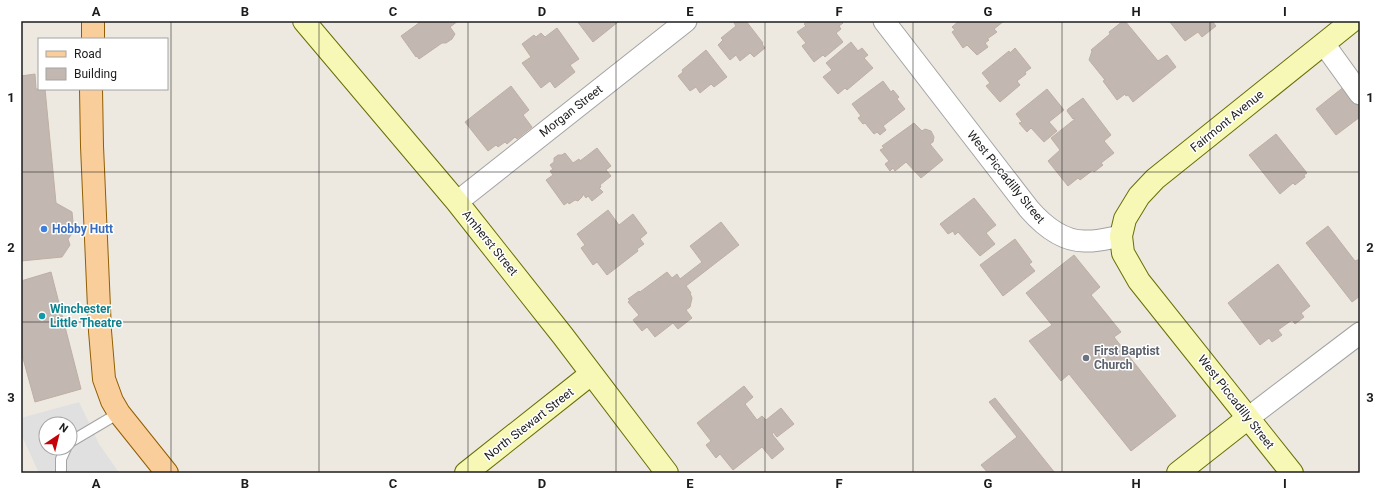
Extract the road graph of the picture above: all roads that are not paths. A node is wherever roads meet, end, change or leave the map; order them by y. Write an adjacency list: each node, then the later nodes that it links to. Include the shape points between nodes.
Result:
1 (93, 21): 6 (main road)
2 (304, 21): 10 (street, Amherst Street)
3 (686, 21): 10 (street, Morgan Street)
4 (884, 21): 11 (street, West Piccadilly Street, via 1029,209 1046,227 1062,236 1083,241)
5 (1352, 21): 7 (street, Fairmont Avenue)
6 (93, 38)
7 (1324, 44): 9 (street); 11 (street, Fairmont Avenue, via 1155,178 1138,196 1128,213)
8 (91, 90): 14 (main road, via 104,379)
9 (1360, 94)
10 (457, 202): 13 (street, Amherst Street)
11 (1121, 236): 15 (street, West Piccadilly Street, via 1123,253 1139,281)
12 (1360, 333): 15 (street)
13 (591, 374): 20 (street, North Stewart Street); 21 (street, Amherst Street)
14 (119, 413): 16 (lane); 19 (main road)
15 (1248, 418): 22 (street); 23 (street, West Piccadilly Street)
16 (78, 437)
17 (62, 456): 18 (lane)
18 (61, 473)
19 (166, 473)
20 (466, 473)
21 (667, 473)
22 (1178, 473)
23 (1292, 473)

